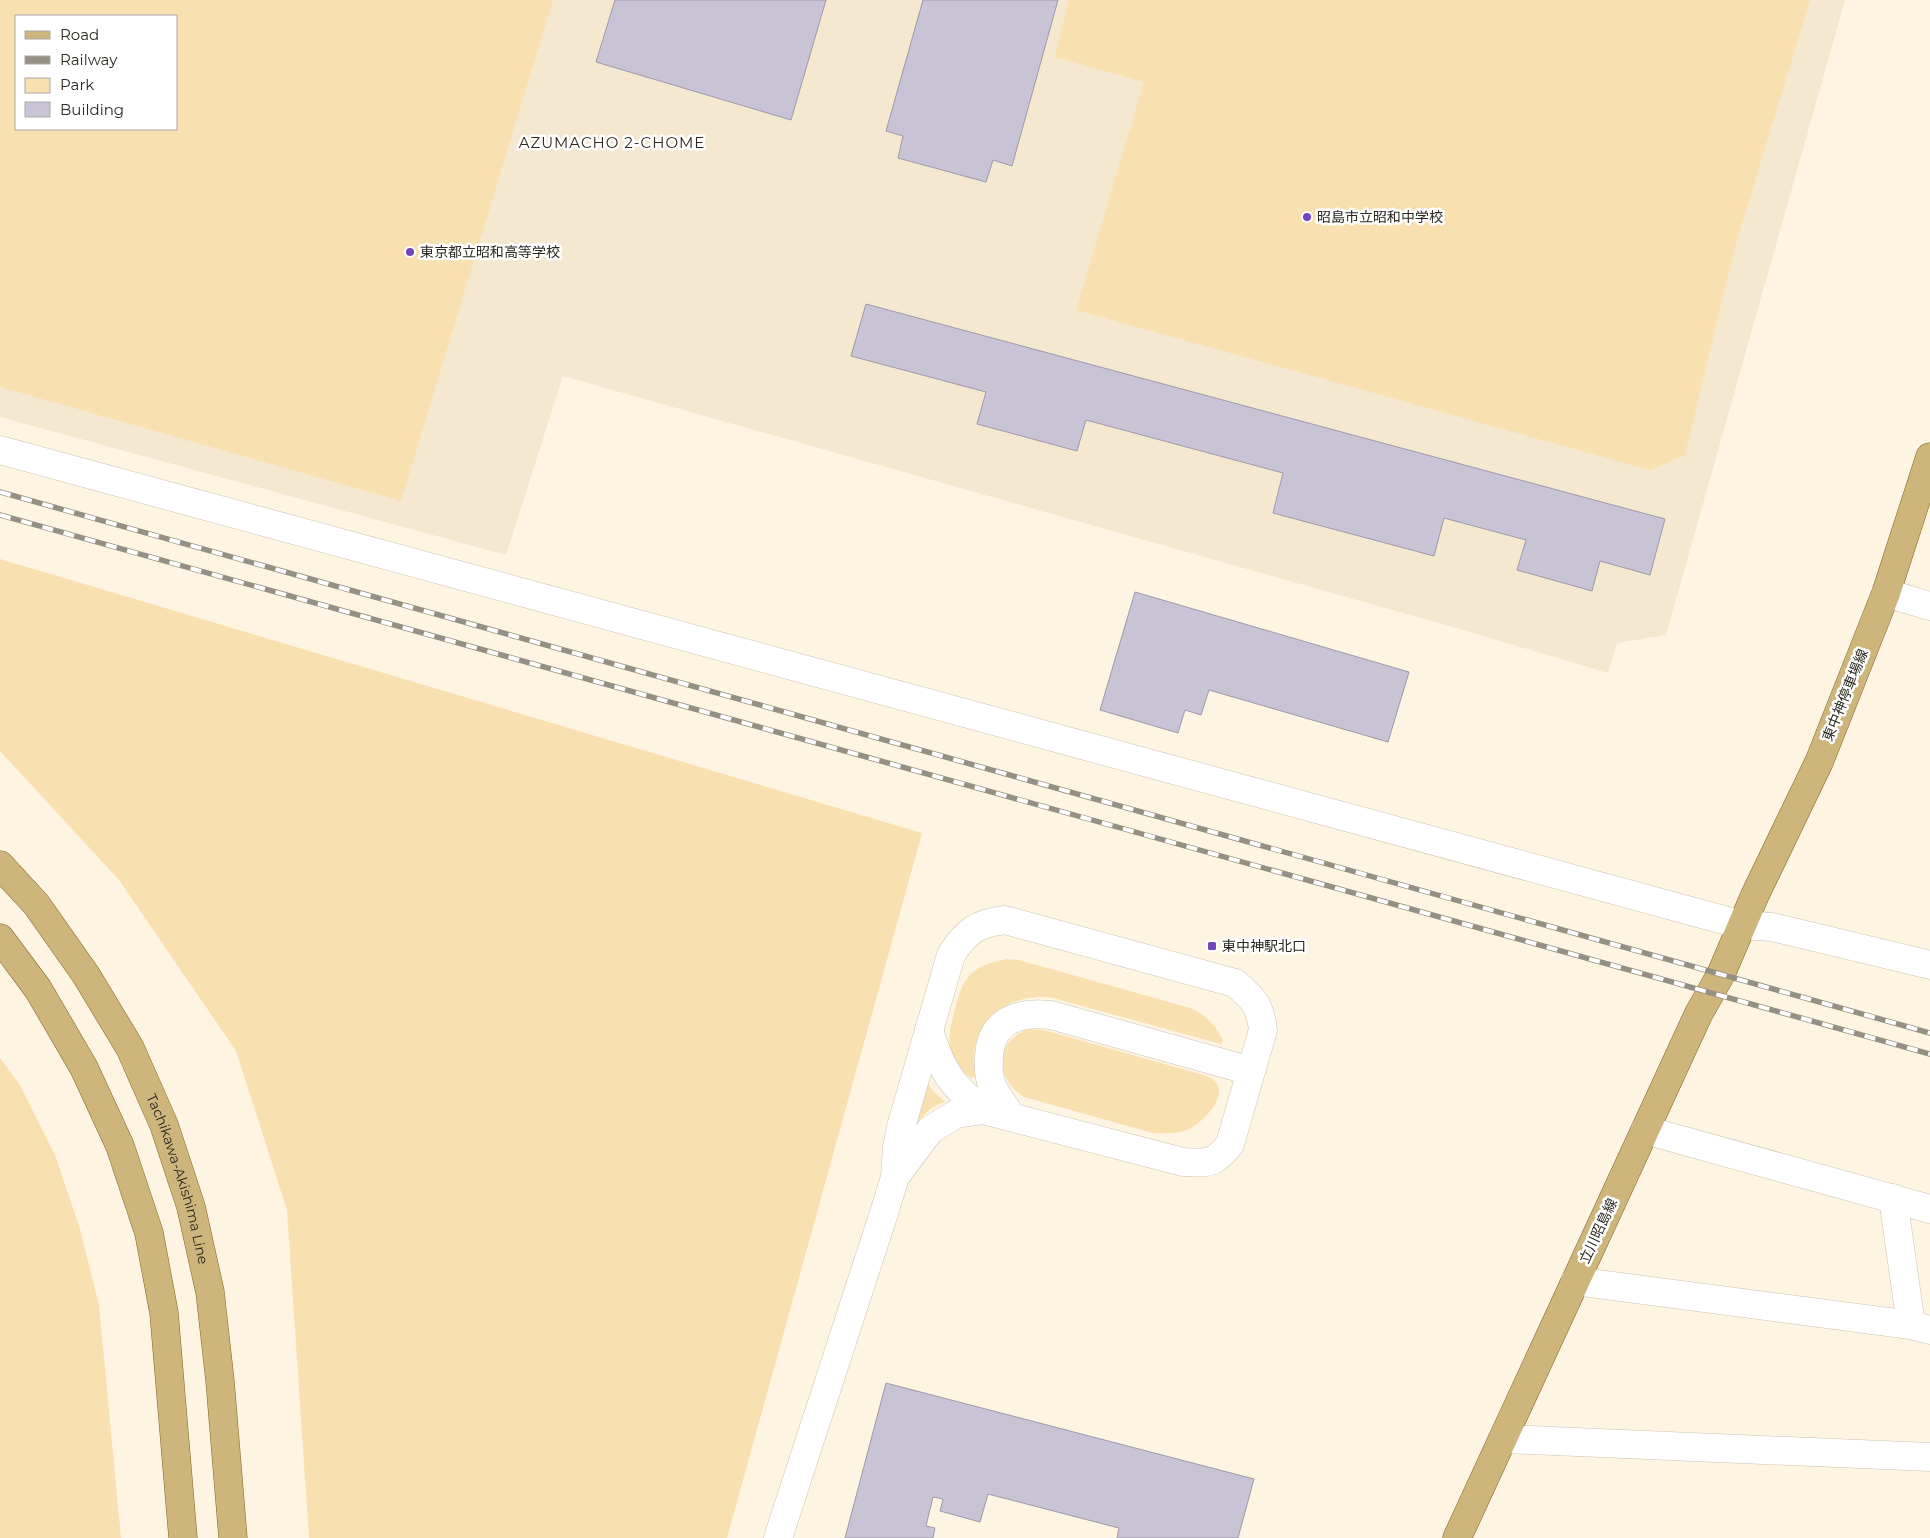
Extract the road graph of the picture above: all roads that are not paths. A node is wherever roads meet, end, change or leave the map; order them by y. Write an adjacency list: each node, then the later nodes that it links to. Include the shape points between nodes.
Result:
1 (0, 450): 6 (street)
2 (1930, 457): 3 (main road, 東中神停車場線)
3 (1886, 593): 4 (street); 6 (main road, 東中神停車場線, via 1819,762)
4 (1930, 606)
5 (0, 865): 22 (main road, Tachikawa-Akishima Line, via 36,904 86,975 130,1048 164,1125 191,1206 210,1292)
6 (1742, 925): 8 (street, via 1772,927); 13 (main road, 立川昭島線)
7 (0, 938): 21 (main road, via 38,989 84,1068 120,1146 149,1233 164,1313)
8 (1930, 965)
9 (929, 1030): 10 (street, via 951,955 959,941 971,930 988,922 1005,920 1235,983 1261,1012 1263,1030); 11 (street, via 936,1056 947,1076 964,1096); 14 (street, via 901,1127)
10 (1251, 1071): 12 (street, via 1230,1144 1220,1157 1204,1163 1183,1162); 12 (street, via 1051,1015 1020,1015 1005,1022 989,1045 988,1071 994,1089)
11 (984, 1110): 12 (street); 14 (street, via 956,1114 930,1130)
12 (1012, 1118)
13 (1645, 1130): 15 (street); 17 (main road, 立川昭島線)
14 (894, 1177): 23 (street)
15 (1893, 1198): 16 (street); 18 (street)
16 (1930, 1209)
17 (1575, 1281): 18 (street); 19 (main road, 立川昭島線)
18 (1920, 1327)
19 (1504, 1439): 20 (street); 24 (main road, 立川昭島線)
20 (1930, 1457)
21 (183, 1538)
22 (233, 1538)
23 (778, 1538)
24 (1458, 1538)

